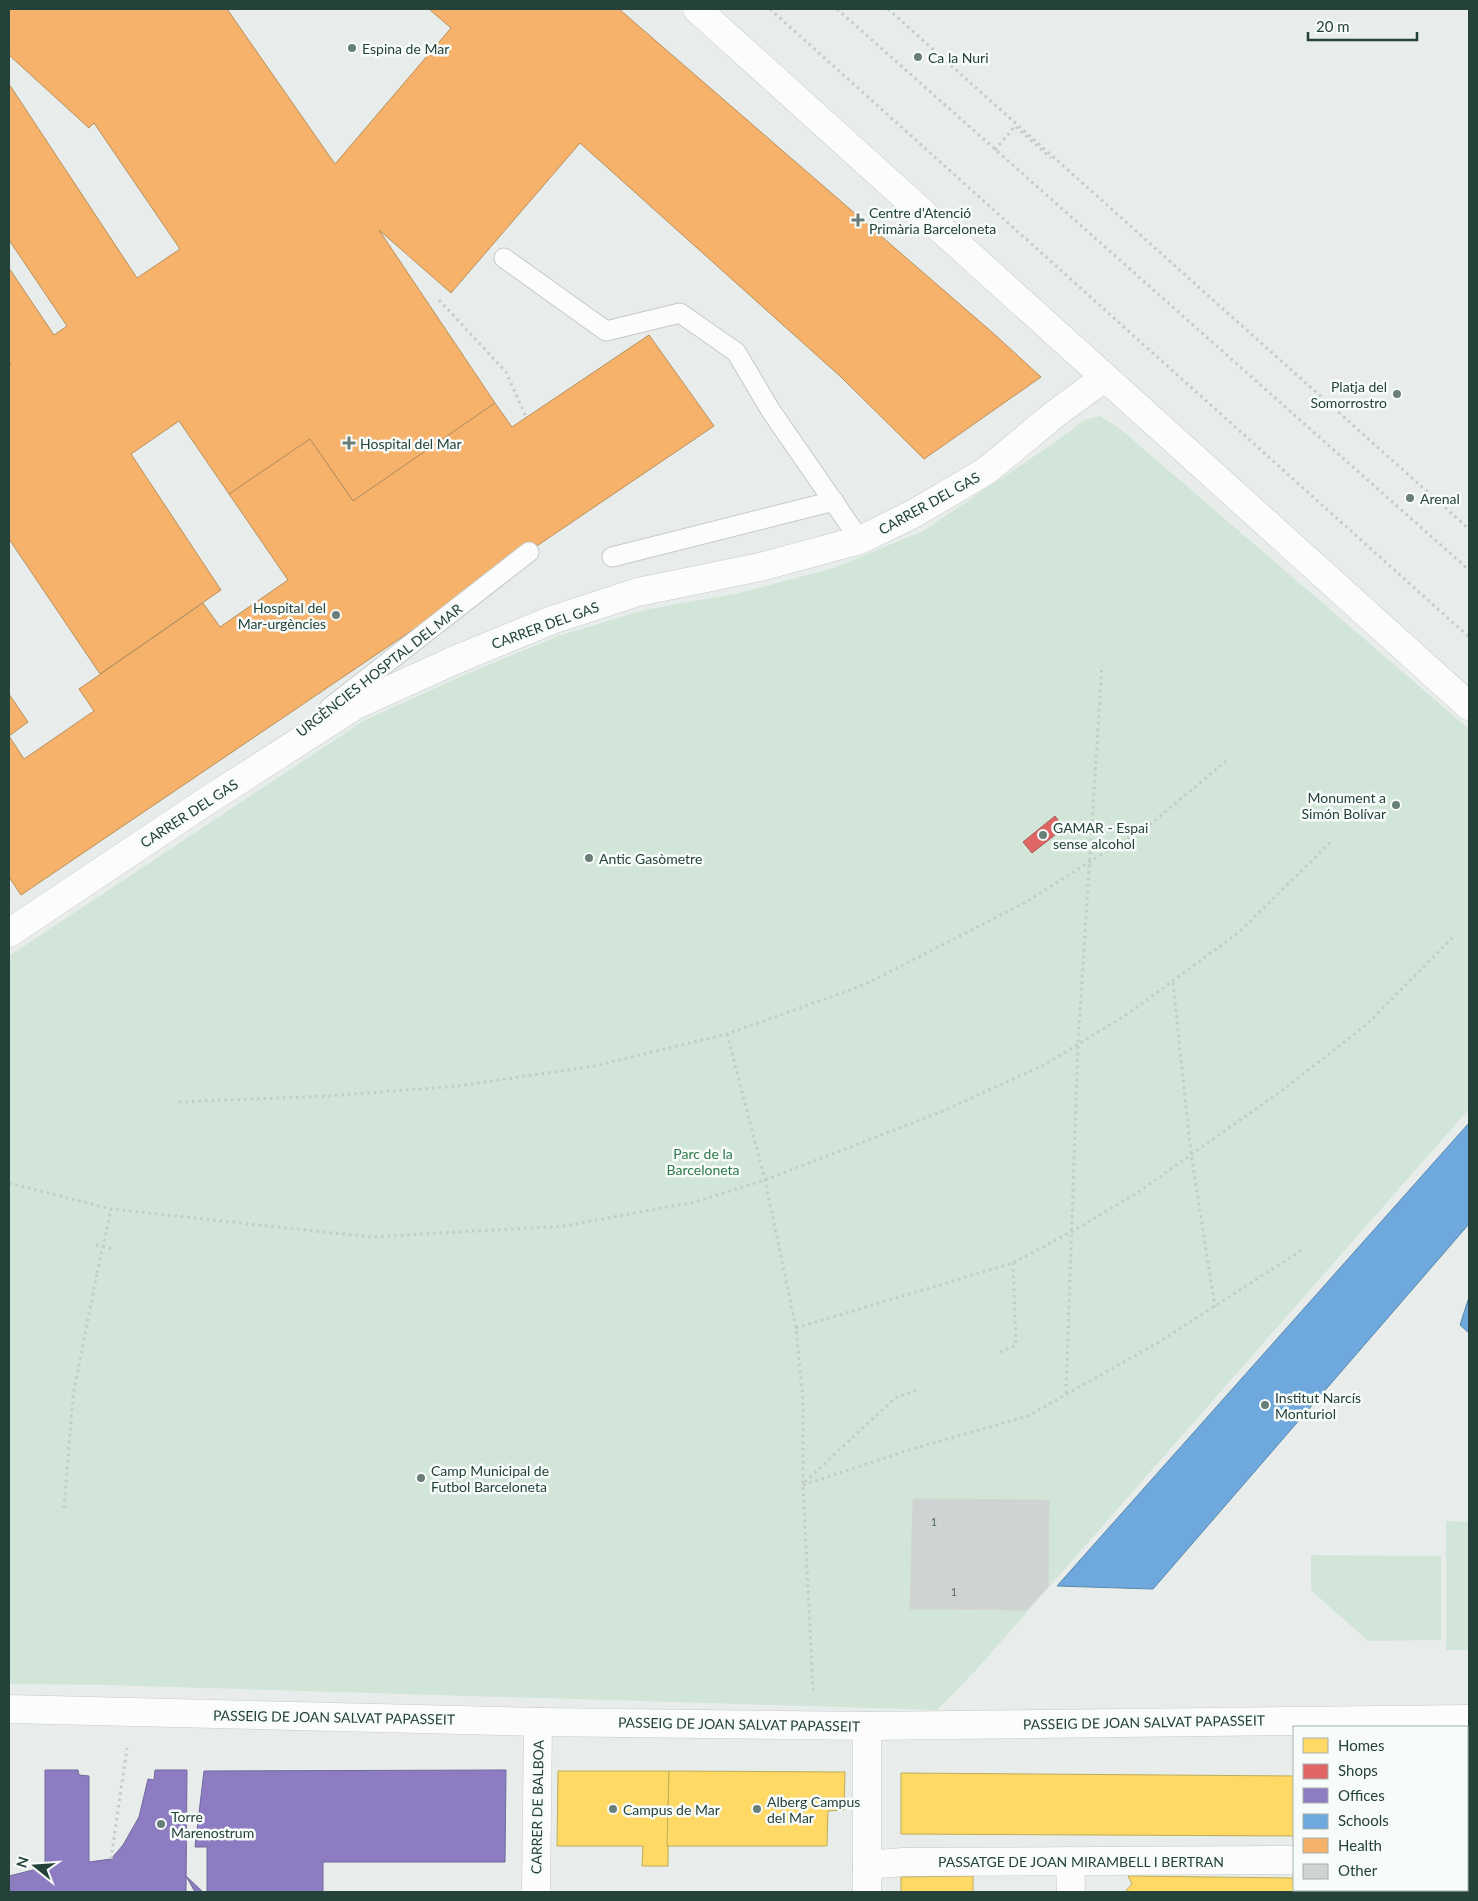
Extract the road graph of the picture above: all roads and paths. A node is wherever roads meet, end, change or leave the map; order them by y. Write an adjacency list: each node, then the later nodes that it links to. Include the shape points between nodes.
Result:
1 (696, 9): 9 (street)
2 (770, 9): 17 (path)
3 (837, 9): 5 (path)
4 (888, 9): 6 (path)
5 (995, 150): 6 (path, via 1015,126); 16 (path)
6 (1058, 162): 12 (path)
7 (504, 258): 11 (lane, via 606,331 680,313 736,352 771,411)
8 (439, 300): 10 (path, via 506,372)
9 (1104, 378): 13 (street, CARRER DEL GAS, via 986,471 913,514); 19 (street)
10 (526, 417)
11 (834, 501): 13 (lane); 15 (lane)
12 (1469, 529)
13 (860, 540): 21 (street, CARRER DEL GAS, via 760,568 638,592 552,620 356,705)
14 (529, 552): 21 (lane, URGÈNCIES HOSPTAL DEL MAR)
15 (612, 558)
16 (1469, 570)
17 (1469, 637)
18 (1102, 665): 23 (path)
19 (1469, 706)
20 (1226, 760): 23 (path, via 1154,822)
21 (228, 787): 24 (street, CARRER DEL GAS)
22 (1331, 842): 26 (path, via 1238,933)
23 (1088, 864): 27 (path, via 1026,902 864,985); 28 (path)
24 (9, 933)
25 (1456, 935): 30 (path, via 1366,1025 1284,1089)
26 (1173, 983): 28 (path); 30 (path)
27 (727, 1034): 29 (path, via 594,1066 457,1086 327,1096); 31 (path)
28 (1078, 1044): 31 (path, via 1044,1065 943,1111); 34 (path)
29 (178, 1102)
30 (1191, 1154): 34 (path); 39 (path)
31 (765, 1180): 33 (path, via 695,1202 564,1226 371,1236); 40 (path)
32 (9, 1183): 33 (path)
33 (111, 1209): 45 (path, bridge, via 73,1396)
34 (1071, 1232): 38 (path); 43 (path)
35 (96, 1245): 37 (path)
36 (1305, 1248): 39 (path)
37 (113, 1249)
38 (1013, 1263): 40 (path); 41 (path, via 1016,1345)
39 (1215, 1307): 43 (path)
40 (796, 1328): 44 (path, via 803,1400)
41 (1000, 1352)
42 (919, 1389): 44 (path, via 895,1398)
43 (1066, 1393): 44 (path, via 1028,1416)
44 (803, 1485): 46 (path)
45 (64, 1508)
46 (813, 1690)
47 (9, 1709): 49 (street, PASSEIG DE JOAN SALVAT PAPASSEIT)
48 (1469, 1719): 50 (street, PASSEIG DE JOAN SALVAT PAPASSEIT)
49 (538, 1722): 50 (street, PASSEIG DE JOAN SALVAT PAPASSEIT); 56 (street, CARRER DE BALBOA)
50 (867, 1726): 55 (street)
51 (127, 1748): 52 (path)
52 (111, 1859)
53 (1293, 1860): 54 (street, PASSATGE DE JOAN MIRAMBELL I BERTRAN)
54 (1070, 1861): 55 (street, PASSATGE DE JOAN MIRAMBELL I BERTRAN); 58 (street)
55 (867, 1865): 57 (street)
56 (536, 1892)
57 (867, 1892)
58 (1071, 1892)

